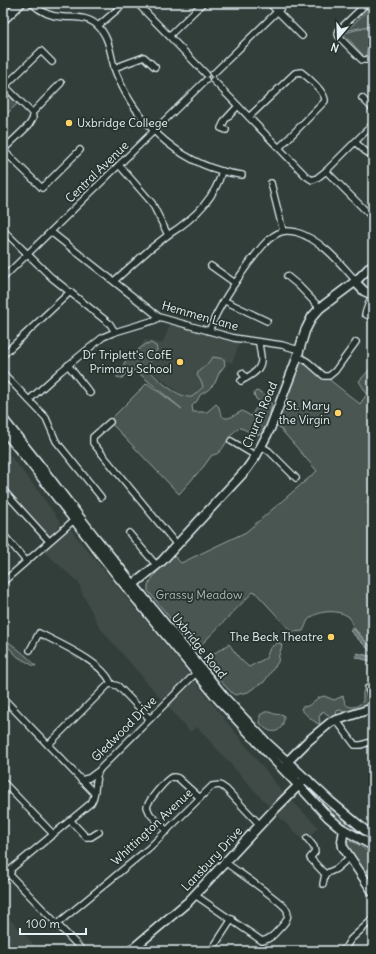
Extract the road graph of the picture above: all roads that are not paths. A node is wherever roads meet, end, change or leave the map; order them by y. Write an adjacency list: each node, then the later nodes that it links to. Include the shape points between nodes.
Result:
1 (21, 3): 10 (main road)
2 (31, 3): 11 (street, via 46,13 58,17 83,18)
3 (125, 3): 11 (street)
4 (137, 3): 12 (street)
5 (203, 3): 12 (street)
6 (269, 3): 9 (street)
7 (286, 3): 9 (street)
8 (366, 3): 14 (street, via 338,34 362,60 367,60)
9 (278, 12): 13 (street); 19 (street)
10 (4, 18)
11 (98, 26): 17 (street, via 108,42)
12 (170, 36): 18 (street)
13 (302, 36)
14 (373, 55)
15 (52, 62): 22 (street, via 41,51)
16 (155, 67): 17 (street, via 144,57)
17 (114, 68): 30 (street, via 130,101)
18 (206, 74): 19 (street, via 210,72); 20 (street)
19 (213, 77): 20 (street, via 210,82); 24 (street)
20 (206, 80): 30 (street, Central Avenue)
21 (61, 83): 26 (street)
22 (4, 85): 26 (street)
23 (362, 98): 25 (street)
24 (238, 106): 27 (street); 29 (street, via 222,123 221,128)
25 (373, 109)
26 (32, 113): 33 (street, via 32,121 3,150 42,188)
27 (249, 117): 32 (street); 32 (street, via 295,73 301,72 306,76 324,95 325,101)
28 (373, 124): 31 (street)
29 (226, 130)
30 (154, 131): 35 (street, Central Avenue); 36 (street, via 186,157)
31 (355, 142): 34 (street); 37 (street)
32 (279, 148): 37 (street, via 310,179 315,179)
33 (80, 150)
34 (373, 156)
35 (119, 166): 43 (street, Central Avenue); 44 (street, via 152,203)
36 (222, 171): 38 (street); 44 (street, via 216,188 206,203 192,218)
37 (326, 171): 40 (street)
38 (242, 175)
39 (271, 183): 42 (street)
40 (373, 218)
41 (3, 230): 45 (street)
42 (283, 231): 51 (street, via 298,233 321,245); 52 (street, via 265,243)
43 (51, 232): 45 (street, Central Avenue); 50 (street, Hemmen Lane)
44 (168, 235): 50 (street)
45 (28, 254): 49 (street, Central Avenue); 53 (street)
46 (373, 264): 51 (main road, Church Road)
47 (211, 266): 52 (street)
48 (287, 276): 56 (street)
49 (3, 278)
50 (114, 281): 57 (street, Hemmen Lane)
51 (356, 282): 54 (main road, via 364,291); 56 (main road, Church Road)
52 (235, 283): 55 (street)
53 (70, 292): 61 (street, via 108,322); 65 (street)
54 (373, 295): 58 (street, via 365,314)
55 (225, 301): 59 (street); 60 (street)
56 (320, 308): 64 (main road, Church Road, via 307,326)
57 (159, 317): 60 (street, Hemmen Lane); 61 (street)
58 (373, 318)
59 (267, 322)
60 (209, 331): 62 (street, Hemmen Lane)
61 (115, 332): 66 (street, via 101,338)
62 (259, 342): 64 (street, Hemmen Lane, via 286,346); 68 (street, via 260,366 256,372 243,380)
63 (356, 342): 64 (street, Hemmen Lane, via 335,371 326,377)
64 (298, 353): 76 (main road, Church Road, via 270,429)
65 (3, 355)
66 (68, 365): 69 (street); 70 (street)
67 (3, 373): 70 (street)
68 (242, 373)
69 (90, 393)
70 (29, 400): 80 (street, via 46,418 56,440)
71 (3, 420): 73 (main road); 89 (main road, Uxbridge Road, via 38,462)
72 (110, 422): 85 (street, via 93,437 93,443)
73 (3, 425)
74 (3, 430): 81 (main road, Uxbridge Road)
75 (231, 441): 77 (street)
76 (261, 446): 77 (main road, Church Road); 78 (street)
77 (256, 456): 85 (main road, Church Road)
78 (296, 478)
79 (3, 490): 84 (street)
80 (101, 497)
81 (74, 520): 84 (street); 89 (main road, Uxbridge Road)
82 (128, 533): 87 (street)
83 (3, 534): 86 (street)
84 (49, 541): 86 (street)
85 (178, 545): 87 (main road, Church Road)
86 (26, 561): 88 (street)
87 (157, 566): 89 (main road, Church Road)
88 (3, 582)
89 (131, 586): 91 (main road, Uxbridge Road)
90 (30, 650): 92 (street, via 38,633 94,663 108,676)
91 (199, 671): 97 (street, Gledwood Drive); 101 (main road, Uxbridge Road); 106 (main road, Uxbridge Road, via 264,750)
92 (111, 684): 97 (street, via 118,686); 100 (street)
93 (368, 688): 95 (street)
94 (3, 698): 100 (street)
95 (373, 701)
96 (373, 708): 98 (main road)
97 (150, 719): 102 (street, Gledwood Drive)
98 (337, 721): 99 (street, via 354,745); 101 (main road, via 331,722)
99 (373, 740)
100 (48, 745): 103 (street)
101 (287, 762): 104 (main road, Uxbridge Road); 106 (main road)
102 (97, 772): 103 (street); 107 (street, Gledwood Drive)
103 (81, 780): 107 (street)
104 (308, 780): 106 (main road, Lansbury Drive); 109 (main road, Uxbridge Road)
105 (3, 782): 115 (street)
106 (299, 785): 111 (main road, Lansbury Drive); 112 (main road, Uxbridge Road)
107 (94, 793): 110 (street, Gledwood Drive, via 91,803)
108 (200, 798): 111 (street, Whittington Avenue, via 212,786 223,787); 113 (street, Whittington Avenue); 113 (street, via 178,778 169,779 149,801 147,807 150,814)
109 (349, 817): 112 (main road); 116 (main road, Uxbridge Road)
110 (70, 820): 114 (street, via 86,837); 115 (street, Gledwood Drive)
111 (260, 825): 120 (main road, Lansbury Drive)
112 (344, 830): 118 (main road, Uxbridge Road); 119 (main road, via 342,843)
113 (167, 831): 128 (street, Whittington Avenue)
114 (99, 832)
115 (53, 834): 121 (street, Gledwood Drive)
116 (373, 836)
117 (307, 838): 122 (street, via 315,852 310,858)
118 (373, 846)
119 (350, 857): 122 (street, via 336,869); 124 (main road)
120 (225, 862): 125 (main road, Lansbury Drive); 126 (street, via 286,908 288,915 286,922 269,940 262,941)
121 (5, 872): 128 (street)
122 (325, 874): 123 (street)
123 (323, 884)
124 (373, 892)
125 (195, 895): 126 (street); 130 (main road, Lansbury Drive)
126 (232, 919): 131 (street)
127 (373, 919): 132 (street, via 351,939)
128 (57, 924): 129 (street)
129 (83, 951)
130 (130, 951)
131 (211, 951)
132 (343, 951)

